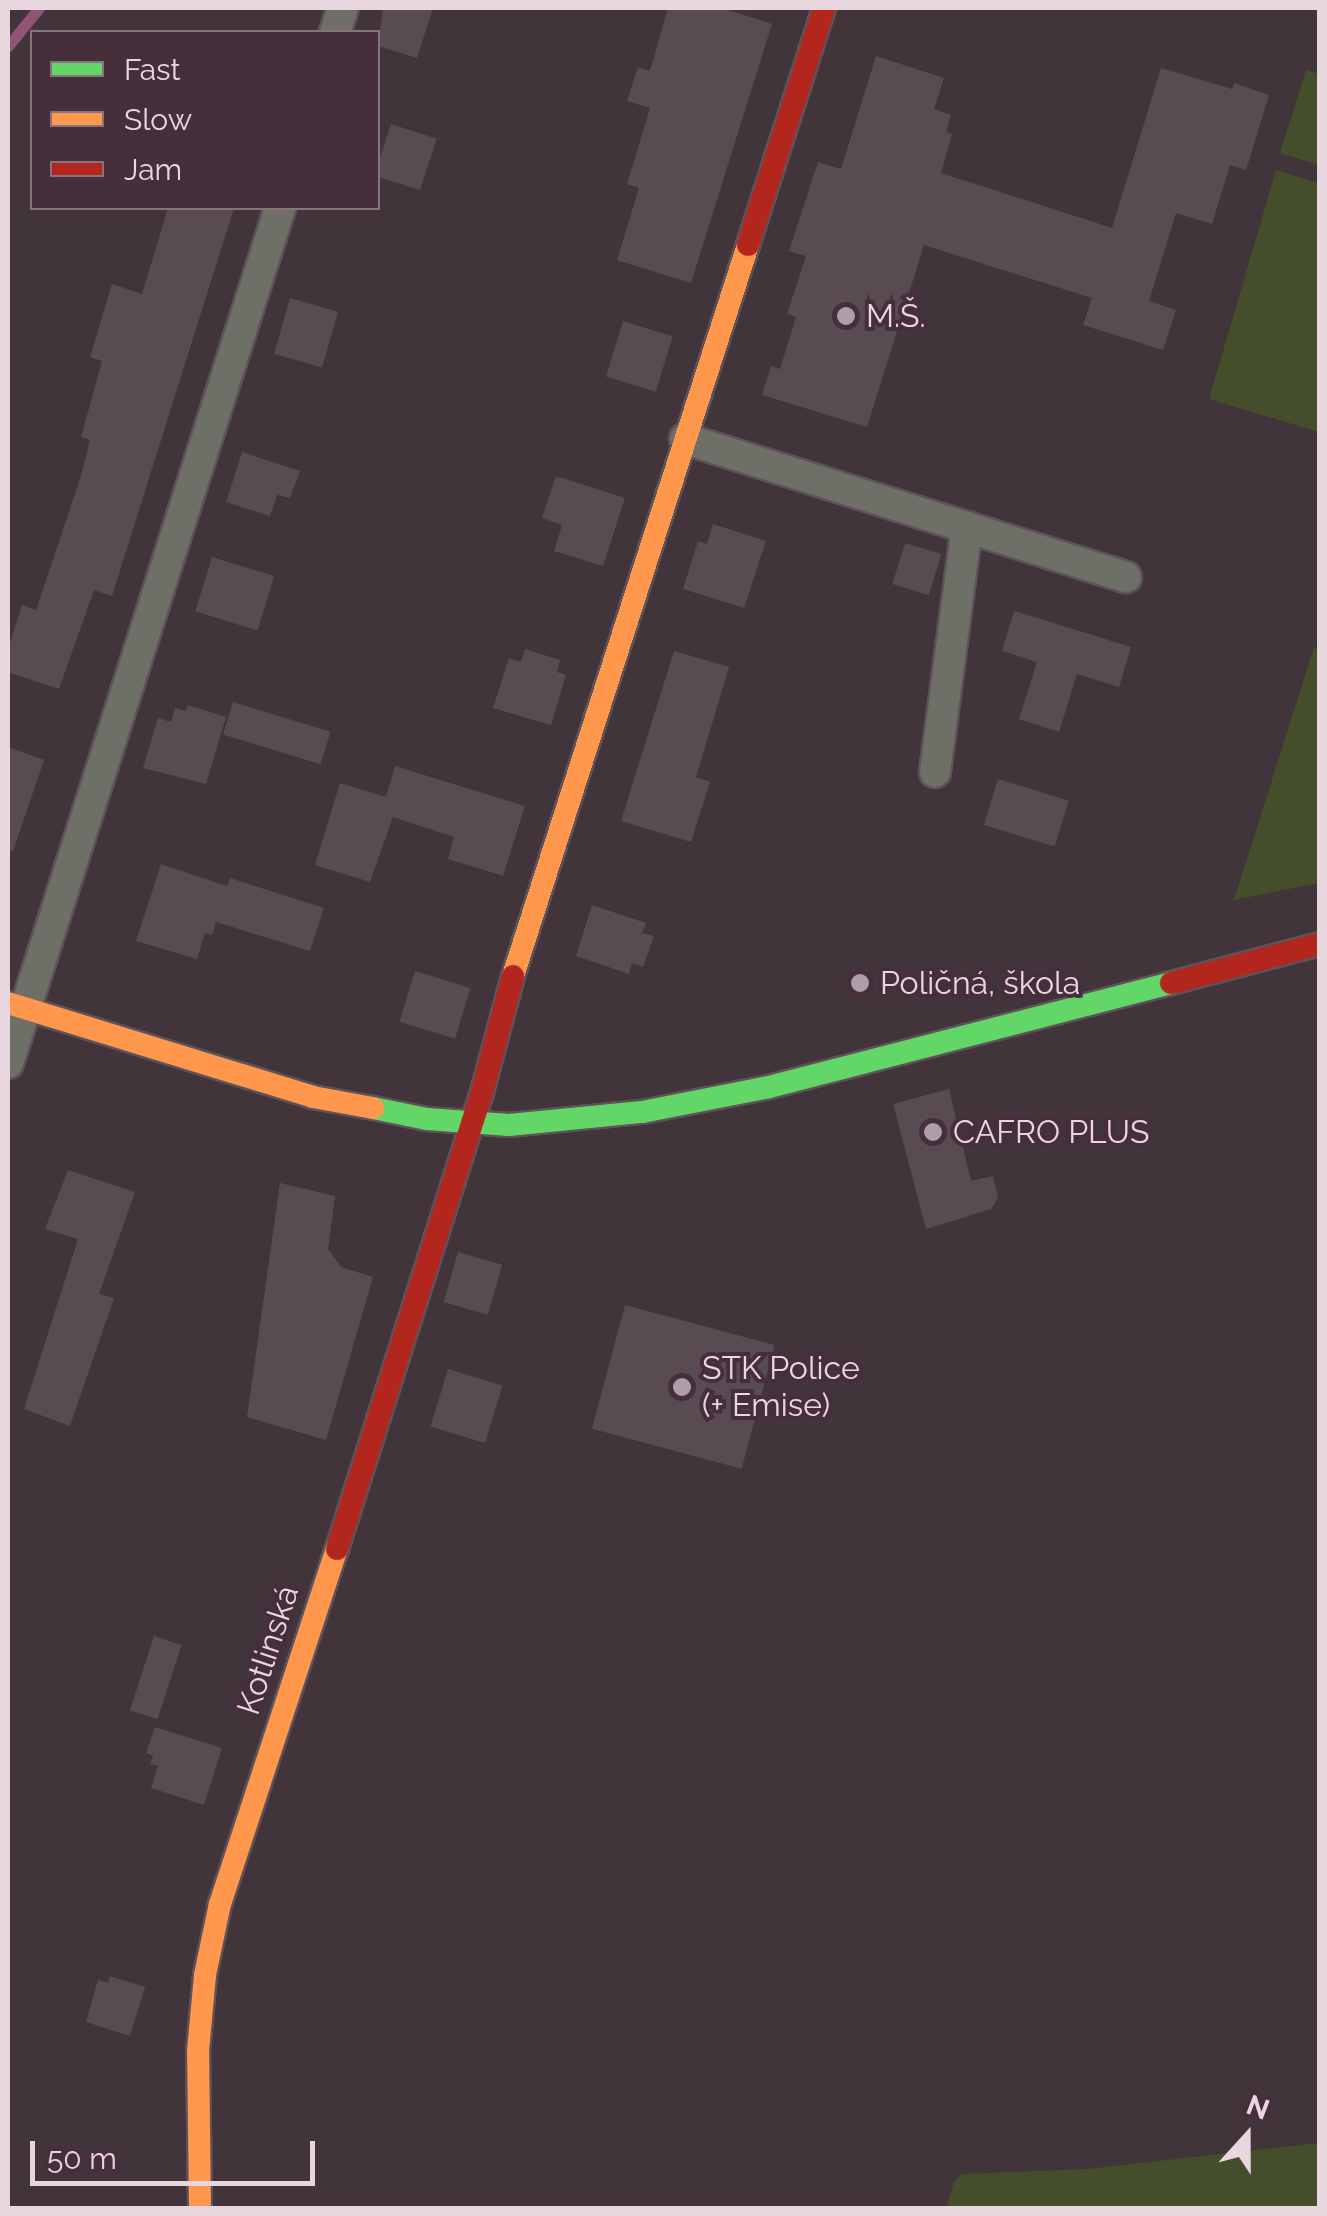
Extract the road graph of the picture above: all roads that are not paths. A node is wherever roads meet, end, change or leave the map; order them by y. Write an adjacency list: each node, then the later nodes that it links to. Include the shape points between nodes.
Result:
1 (824, 8): 3 (street, Kotlinská)
2 (279, 210): 8 (street)
3 (685, 439): 4 (street); 10 (street, Kotlinská, via 492,1038)
4 (967, 527): 5 (street); 6 (street)
5 (1126, 577)
6 (934, 772)
7 (1320, 944): 10 (street, via 769,1087 568,1122)
8 (16, 1005): 9 (street); 10 (street, via 312,1098)
9 (8, 1063)
10 (471, 1124): 11 (street, Kotlinská, via 210,1945 198,2051)
11 (200, 2208)

